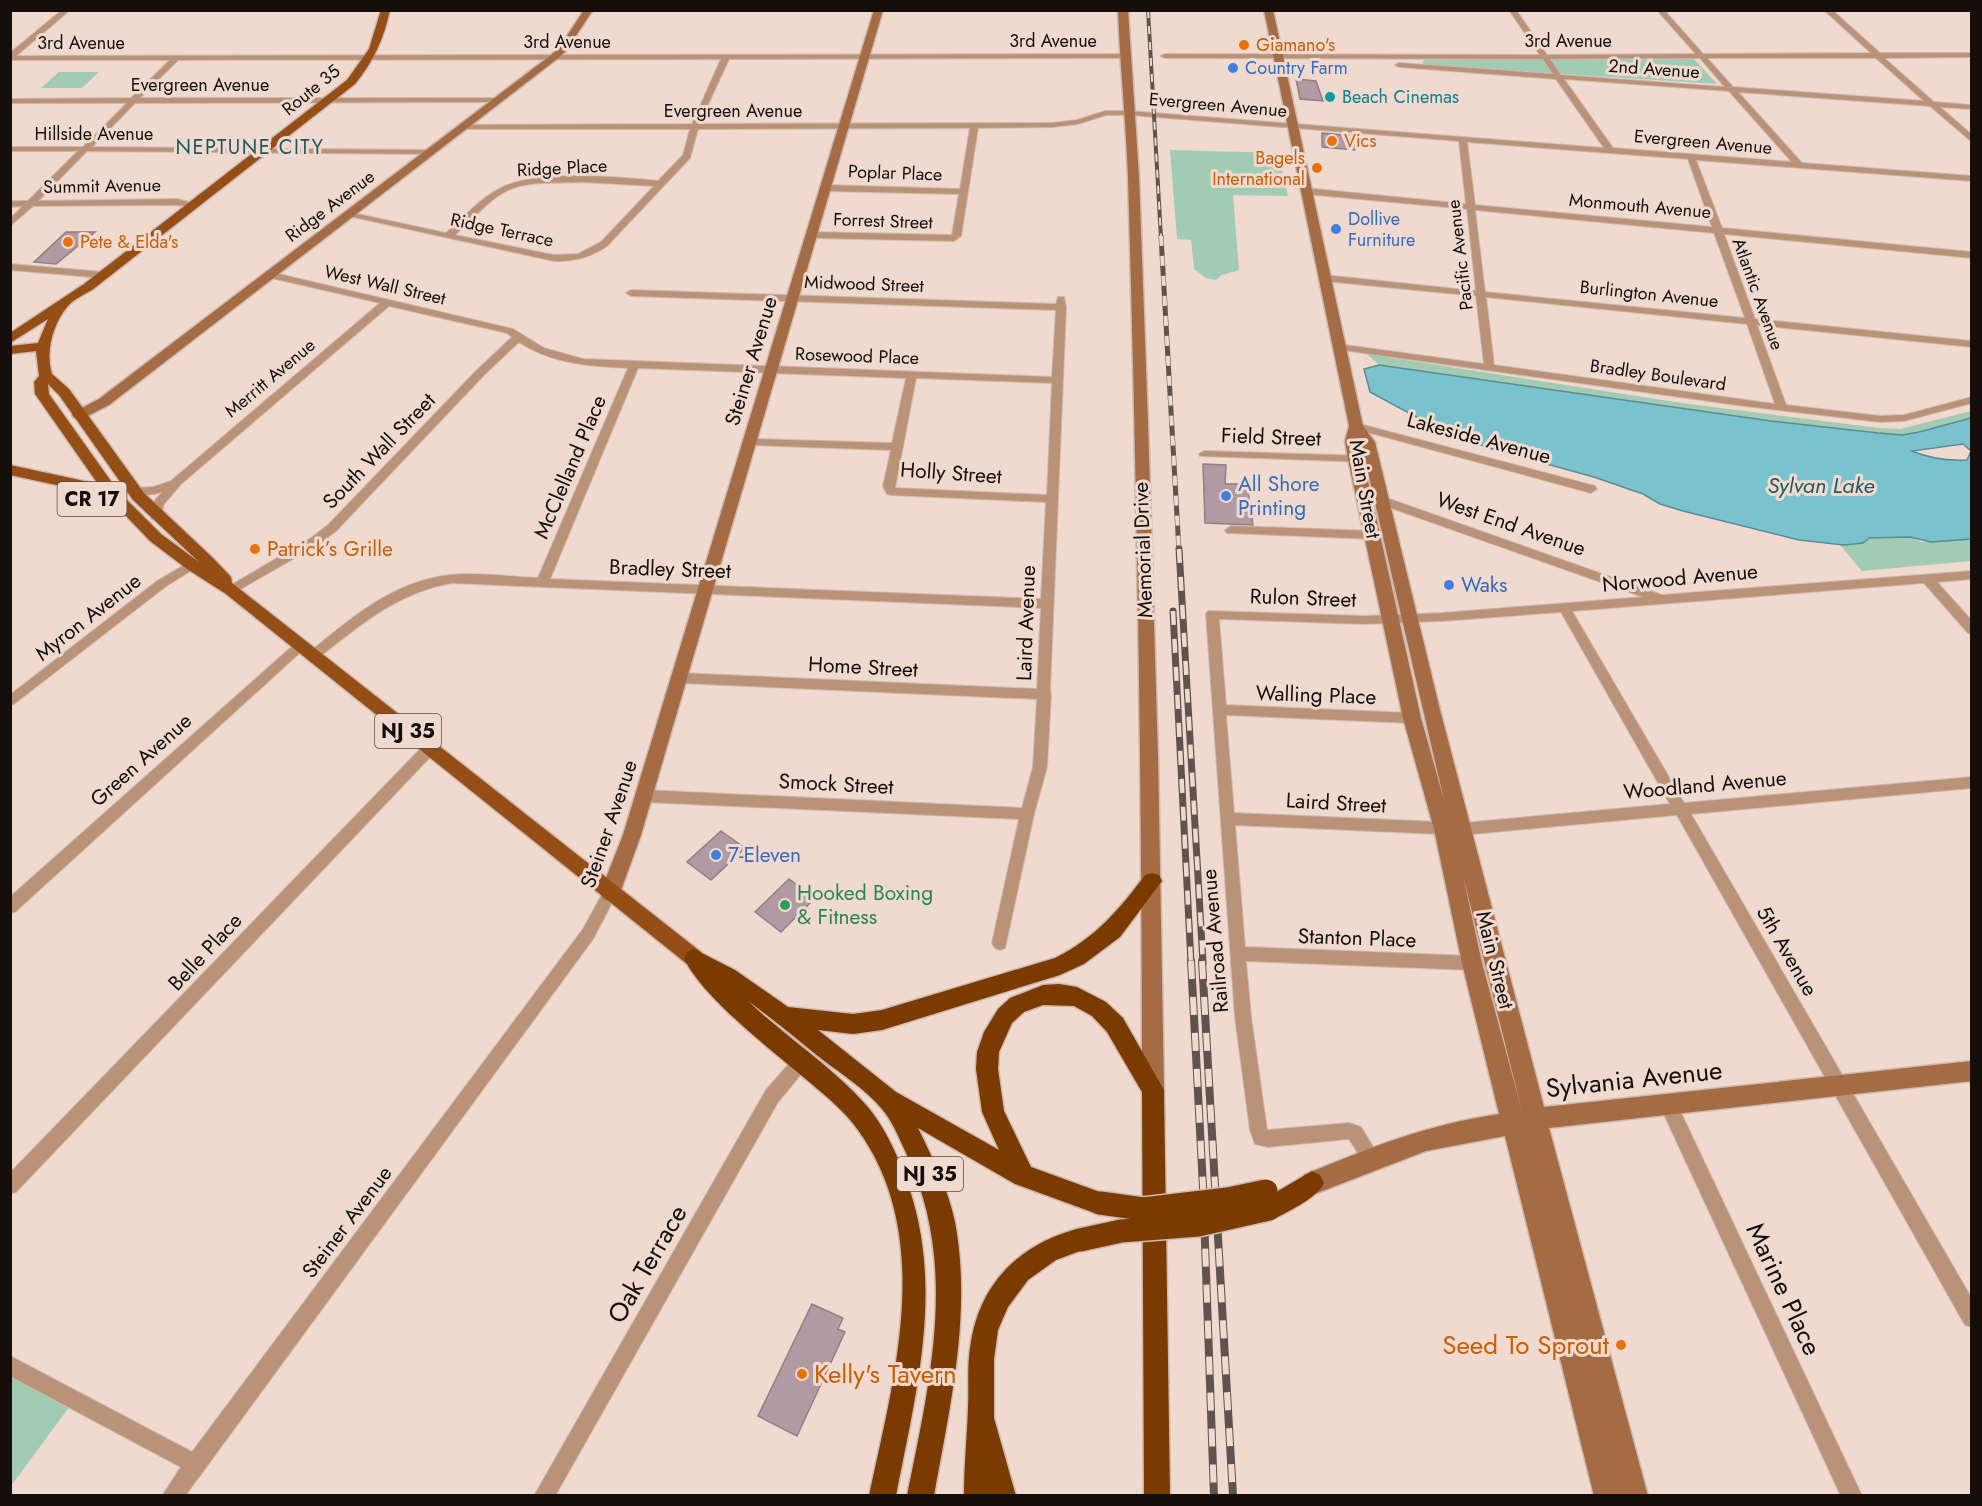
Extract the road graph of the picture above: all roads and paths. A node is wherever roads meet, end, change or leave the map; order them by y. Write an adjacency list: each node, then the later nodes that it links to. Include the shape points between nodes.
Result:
1 (67, 10): 16 (street)
2 (386, 10): 18 (main road, Route 35)
3 (589, 10): 19 (street, Ridge Avenue)
4 (879, 10): 21 (street, Steiner Avenue)
5 (1123, 10): 13 (street, Memorial Drive)
6 (1268, 10): 22 (street, Main Street)
7 (1512, 10): 15 (street)
8 (1660, 10): 10 (street)
9 (1827, 10): 11 (street)
10 (1700, 55): 11 (street, 3rd Avenue); 15 (street, 3rd Avenue); 25 (street)
11 (1877, 55): 12 (street, 3rd Avenue); 30 (street)
12 (1971, 55)
13 (1124, 56): 21 (street, 3rd Avenue); 32 (street, Memorial Drive)
14 (1165, 56): 22 (street, 3rd Avenue)
15 (1543, 56): 23 (street, 3rd Avenue); 24 (street)
16 (10, 57): 17 (street, 3rd Avenue)
17 (177, 57): 18 (street, 3rd Avenue); 27 (street)
18 (371, 57): 19 (street, 3rd Avenue); 28 (main road, Route 35, via 351,82)
19 (554, 57): 20 (street, 3rd Avenue); 29 (street, Ridge Avenue)
20 (726, 57): 21 (street, 3rd Avenue); 34 (street, Ridge Terrace)
21 (865, 57): 35 (street, Steiner Avenue)
22 (1277, 57): 23 (street, 3rd Avenue); 36 (street, Main Street)
23 (1334, 58): 24 (street, 2nd Avenue)
24 (1559, 77): 25 (street, 2nd Avenue); 43 (street)
25 (1731, 90): 30 (street, 2nd Avenue); 46 (street)
26 (10, 100): 27 (street, Evergreen Avenue)
27 (134, 100): 28 (street, Evergreen Avenue); 41 (street)
28 (329, 100): 29 (street, Evergreen Avenue); 42 (main road, Route 35)
29 (498, 100): 37 (street, Ridge Avenue)
30 (1932, 104): 31 (street, 2nd Avenue); 39 (street)
31 (1971, 107)
32 (1129, 113): 33 (street, Evergreen Avenue, via 1105,112 1063,125); 36 (street, Evergreen Avenue); 131 (street, Memorial Drive)
33 (974, 125): 35 (street, Evergreen Avenue); 51 (street)
34 (696, 126): 35 (street, Evergreen Avenue); 37 (street, Evergreen Avenue); 48 (street, Ridge Terrace, via 687,156)
35 (845, 126): 49 (street, Steiner Avenue)
36 (1292, 126): 38 (street, Evergreen Avenue); 50 (street, Main Street)
37 (462, 127): 44 (street, Ridge Avenue)
38 (1463, 139): 43 (street, Evergreen Avenue); 55 (street, Pacific Avenue)
39 (1971, 140)
40 (10, 149): 41 (street, Hillside Avenue)
41 (86, 149): 42 (street, Hillside Avenue); 53 (street)
42 (263, 150): 44 (street, Hillside Avenue); 54 (main road, Route 35)
43 (1610, 150): 45 (street, Evergreen Avenue)
44 (429, 152): 56 (street, Ridge Avenue)
45 (1691, 156): 46 (street, Evergreen Avenue); 58 (street, Atlantic Avenue)
46 (1799, 165): 47 (street, Evergreen Avenue)
47 (1971, 179)
48 (659, 184): 60 (street, Ridge Place, via 517,184 501,191); 60 (street, Ridge Terrace, via 604,244 581,256 554,258)
49 (826, 188): 51 (street, Poplar Place); 59 (street, Steiner Avenue)
50 (1305, 191): 55 (street, Monmouth Avenue); 65 (street, Main Street)
51 (962, 192): 59 (street, Forrest Street, via 954,238)
52 (10, 204): 53 (street, Summit Avenue)
53 (31, 204): 54 (street, Summit Avenue); 57 (street)
54 (193, 204): 63 (main road, Route 35)
55 (1471, 206): 58 (street, Monmouth Avenue); 67 (street, Pacific Avenue)
56 (348, 215): 60 (street, Ridge Terrace); 64 (street, Ridge Avenue)
57 (10, 224)
58 (1717, 229): 61 (street, Monmouth Avenue); 72 (street, Atlantic Avenue)
59 (812, 235): 68 (street, Steiner Avenue)
60 (448, 236)
61 (1971, 255)
62 (10, 267): 63 (street)
63 (104, 275): 71 (main road, Route 35)
64 (270, 275): 69 (street, West Wall Street); 87 (street, Ridge Avenue, via 104,402)
65 (1324, 278): 67 (street, Burlington Avenue); 76 (street, Main Street)
66 (631, 293): 68 (street, Midwood Street)
67 (1481, 293): 72 (street, Burlington Avenue); 80 (street, Pacific Avenue)
68 (794, 298): 70 (street, Midwood Street); 81 (street, Steiner Avenue)
69 (387, 302): 73 (street, West Wall Street, via 510,331); 96 (street, Merritt Avenue)
70 (1061, 303): 84 (street, Laird Avenue)
71 (63, 305): 74 (main road); 77 (main road, Route 35)
72 (1750, 321): 75 (street, Burlington Avenue); 86 (street, Atlantic Avenue)
73 (518, 337): 79 (street, Rosewood Place, via 555,358); 110 (street, South Wall Street, via 332,528)
74 (10, 339)
75 (1971, 344)
76 (1338, 346): 80 (street, Bradley Boulevard); 88 (street, Main Street)
77 (41, 347): 78 (main road); 83 (main road, NJ 35)
78 (10, 350)
79 (634, 365): 81 (street, Rosewood Place); 109 (street, McClelland Place)
80 (1489, 368): 86 (street, Bradley Boulevard)
81 (772, 370): 82 (street, Rosewood Place); 89 (street, Steiner Avenue)
82 (912, 374): 84 (street, Rosewood Place); 90 (street)
83 (46, 376): 87 (main road, NJ 35, via 56,382); 99 (main road, NJ 35, via 42,394)
84 (1057, 380): 100 (street, Laird Avenue)
85 (1971, 400): 86 (street, Bradley Boulevard, via 1894,420)
86 (1782, 408)
87 (79, 415): 98 (main road, NJ 35)
88 (1356, 426): 92 (street, Main Street, via 1352,441); 93 (street, Main Street, via 1368,442); 97 (street, Lakeside Avenue)
89 (751, 442): 90 (street); 111 (street, Steiner Avenue)
90 (898, 447): 100 (street, Holly Street, via 891,491)
91 (1204, 454): 92 (street, Field Street)
92 (1355, 459): 93 (street, Field Street); 105 (street, Main Street)
93 (1372, 459): 101 (street, Main Street)
94 (10, 470): 95 (main road, CR 17)
95 (50, 480): 99 (main road, CR 17); 103 (main road, CR 17)
96 (177, 481): 98 (street, Merritt Avenue, via 154,491); 102 (street, Merritt Avenue, via 159,503)
97 (1591, 489)
98 (136, 491): 102 (main road, NJ 35)
99 (112, 492): 102 (main road, CR 17, via 129,497); 103 (main road, NJ 35)
100 (1052, 499): 113 (street, Laird Avenue)
101 (1381, 500): 112 (street, West End Avenue); 116 (street, Main Street)
102 (156, 516): 110 (main road, NJ 35, via 206,557)
103 (135, 518): 106 (main road, NJ 35)
104 (1231, 530): 105 (street)
105 (1373, 535): 116 (street, Main Street)
106 (191, 565): 110 (main road, NJ 35); 121 (street, Myron Avenue)
107 (1971, 574): 108 (street, Norwood Avenue)
108 (1927, 578): 112 (street, Norwood Avenue); 117 (street)
109 (542, 584): 111 (street, Bradley Street); 118 (street, Bradley Street, via 452,579 420,584)
110 (232, 590): 118 (main road, NJ 35)
111 (705, 590): 113 (street, Bradley Street); 119 (street, Steiner Avenue)
112 (1662, 599): 114 (street, Norwood Avenue)
113 (1048, 604): 120 (street, Laird Avenue)
114 (1564, 607): 116 (street, Norwood Avenue); 127 (street, 5th Avenue)
115 (1212, 614): 116 (street, Rulon Street); 122 (street, Railroad Avenue)
116 (1400, 619): 123 (street, Main Street); 130 (street, Main Street)
117 (1971, 630)
118 (308, 650): 124 (main road, NJ 35); 133 (street, Green Avenue)
119 (680, 678): 120 (street, Home Street); 126 (street, Steiner Avenue)
120 (1045, 694): 128 (street, Laird Avenue, via 1040,767)
121 (10, 702)
122 (1219, 710): 123 (street, Walling Place); 129 (street, Railroad Avenue)
123 (1412, 718): 130 (street, Main Street)
124 (430, 748): 132 (main road, NJ 35); 150 (street, Belle Place)
125 (1971, 782): 127 (street, Woodland Avenue)
126 (644, 796): 128 (street, Smock Street); 132 (street, Steiner Avenue)
127 (1680, 809): 130 (street, Woodland Avenue); 141 (street, 5th Avenue)
128 (1027, 814): 134 (street, Laird Avenue)
129 (1228, 819): 130 (street, Laird Street); 135 (street, Railroad Avenue)
130 (1452, 829): 137 (street, Main Street); 145 (street, Main Street)
131 (1152, 881): 138 (highway, via 1116,930 1082,956 1060,966 882,1020 853,1024); 142 (street, Memorial Drive)
132 (610, 893): 136 (main road, NJ 35); 155 (street, Steiner Avenue, via 588,933)
133 (10, 907)
134 (1000, 944)
135 (1239, 954): 137 (street, Stanton Place); 147 (street, Railroad Avenue, via 1250,1083 1262,1138 1349,1131 1355,1133)
136 (694, 958): 138 (highway, NJ 35, via 722,971); 139 (highway, NJ 35, via 741,1011)
137 (1472, 963): 146 (street, Main Street)
138 (784, 1016): 143 (highway, NJ 35)
139 (801, 1062): 158 (street, Oak Terrace, via 772,1096); 159 (highway, NJ 35, via 852,1105 881,1146 905,1204 912,1236 916,1307)
140 (1971, 1071): 141 (street, Sylvania Avenue)
141 (1840, 1085): 144 (street, Sylvania Avenue); 152 (street, 5th Avenue)
142 (1153, 1090): 148 (highway, via 1115,1025 1089,1002 1059,994 1043,995 1017,1005 995,1032 987,1069 993,1112); 156 (highway)
143 (889, 1099): 148 (highway); 160 (highway, NJ 35, via 933,1180 949,1270 946,1347)
144 (1668, 1104): 145 (street, Sylvania Avenue); 165 (street, Marine Place)
145 (1536, 1119): 146 (street, Sylvania Avenue); 164 (street, Main Street)
146 (1513, 1125): 147 (street, Sylvania Avenue, via 1439,1136); 163 (street, Main Street)
147 (1372, 1160): 149 (street, Sylvania Avenue)
148 (1023, 1176): 151 (highway, bridge, via 1100,1203 1143,1209 1228,1199)
149 (1312, 1183): 151 (highway)
150 (10, 1186)
151 (1267, 1200): 154 (highway, bridge, via 1198,1225 1121,1230 1067,1242 1041,1254 1023,1268 995,1305 983,1346)
152 (1971, 1318)
153 (10, 1365): 155 (street)
154 (981, 1411): 161 (highway); 162 (highway)
155 (195, 1464): 157 (street, Steiner Avenue)
156 (1158, 1492)
157 (172, 1496)
158 (544, 1496)
159 (882, 1496)
160 (920, 1496)
161 (977, 1496)
162 (1003, 1496)
163 (1608, 1496)
164 (1635, 1496)
165 (1852, 1496)

